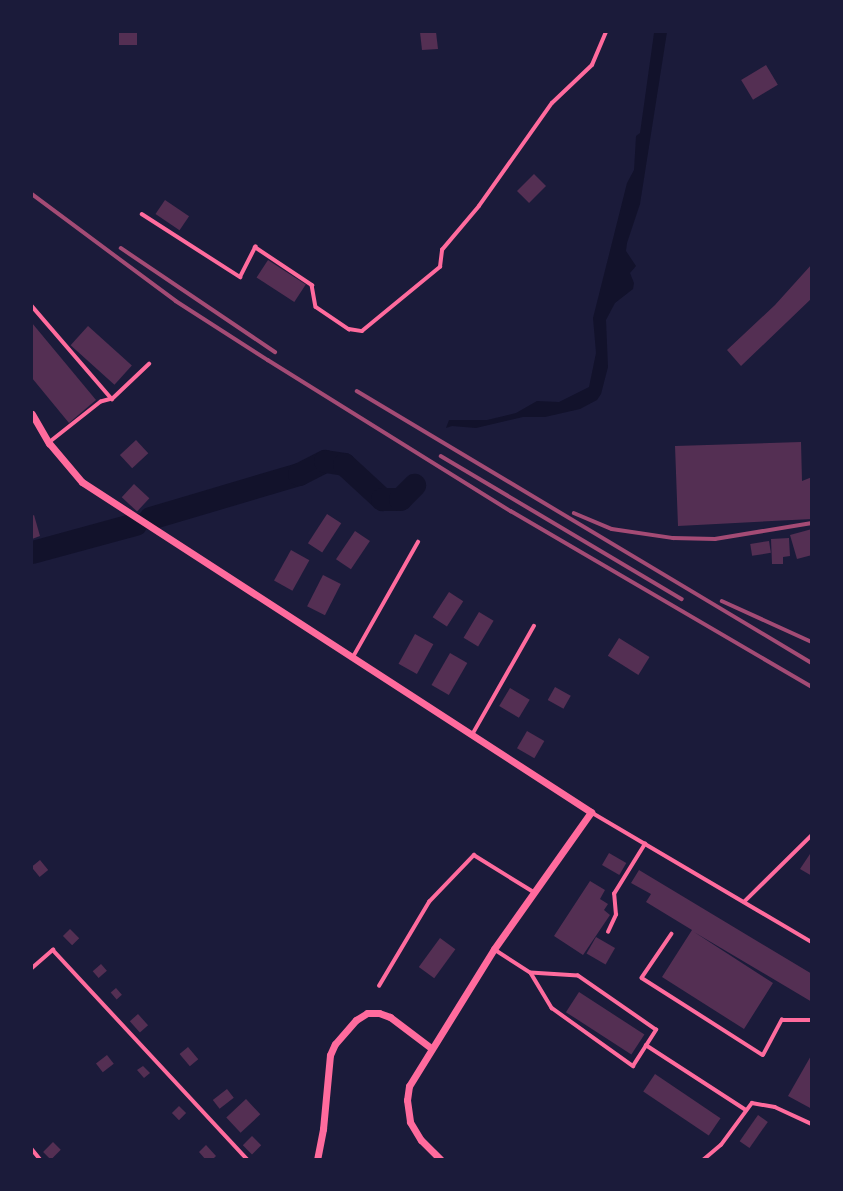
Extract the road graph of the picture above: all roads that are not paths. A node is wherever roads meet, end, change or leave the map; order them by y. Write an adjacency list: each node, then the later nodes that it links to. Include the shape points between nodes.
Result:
1 (606, 32): 2 (lane, via 592,65 552,103 442,250 440,267 362,331 349,329 316,307 312,285 256,247 240,277)
2 (142, 214)
3 (32, 306): 5 (lane)
4 (149, 364): 5 (lane)
5 (112, 399): 7 (lane, via 101,402)
6 (32, 414): 7 (street)
7 (49, 443): 10 (street, via 82,481)
8 (418, 542): 10 (lane)
9 (534, 626): 11 (lane)
10 (353, 657): 11 (street)
11 (472, 735): 12 (street)
12 (591, 812): 14 (lane); 15 (street)
13 (811, 835): 16 (lane)
14 (645, 844): 16 (lane); 17 (lane, via 614,894 616,915)
15 (534, 892): 20 (street); 23 (lane, via 474,855 429,902)
16 (744, 902): 19 (lane)
17 (608, 933)
18 (672, 934): 24 (lane, via 642,978 763,1055 782,1020)
19 (811, 942)
20 (494, 949): 22 (lane); 26 (street)
21 (32, 968): 31 (lane, via 53,950)
22 (531, 973): 25 (lane, via 578,976 656,1030); 25 (lane, via 552,1008 633,1066)
23 (379, 986)
24 (811, 1020)
25 (646, 1045): 27 (lane)
26 (431, 1048): 32 (street, via 390,1017 367,1013 356,1020 330,1055); 33 (street, via 409,1086 407,1100 410,1122)
27 (746, 1110): 28 (lane, via 751,1103 775,1107); 34 (lane, via 721,1145)
28 (811, 1124)
29 (32, 1149): 30 (lane)
30 (41, 1160)
31 (248, 1160)
32 (317, 1160)
33 (441, 1160)
34 (703, 1160)

